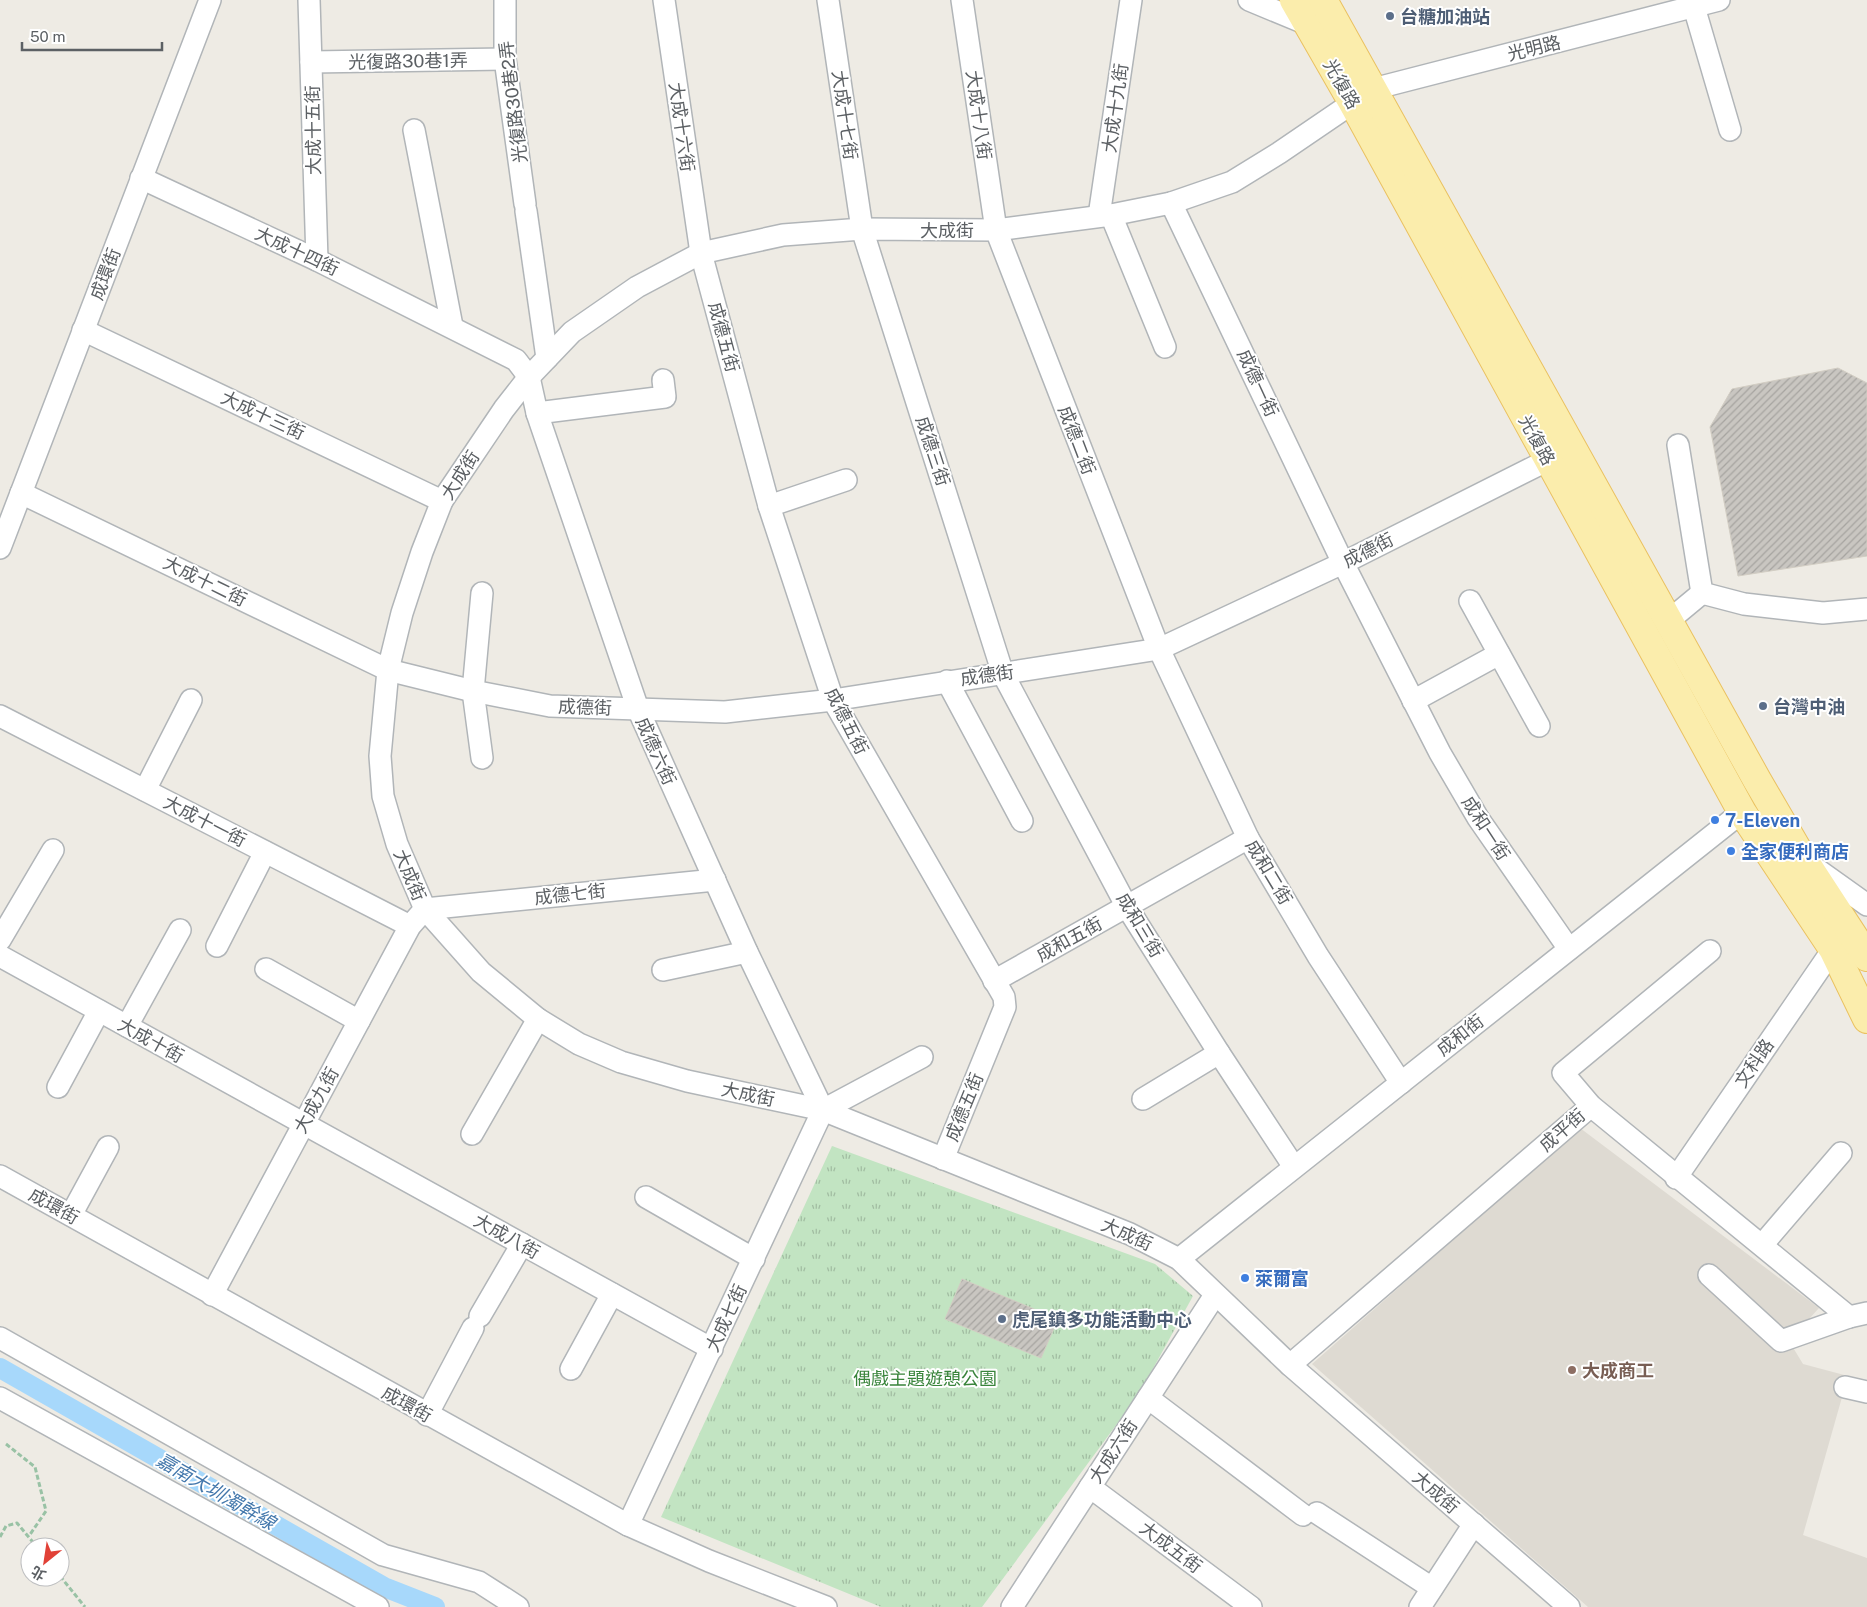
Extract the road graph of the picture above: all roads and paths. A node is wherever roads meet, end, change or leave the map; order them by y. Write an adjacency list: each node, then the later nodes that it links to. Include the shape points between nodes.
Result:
1 (210, 0): 19 (street, 成環街)
2 (309, 0): 15 (street, 大成十五街)
3 (505, 0): 14 (street, 光復路30巷2弄)
4 (664, 0): 24 (street, 大成十六街)
5 (828, 0): 22 (street, 大成十七街)
6 (962, 0): 23 (street, 大成十八街)
7 (1131, 0): 21 (street, 大成十九街)
8 (1248, 0): 13 (street)
9 (1294, 0): 13 (main road, 光復路)
10 (1323, 0): 16 (main road, 光復路)
11 (1719, 0): 12 (street, 光明路)
12 (1694, 7): 16 (street, 光明路); 18 (street)
13 (1307, 24): 16 (main road, 光復路)
14 (505, 60): 15 (street, 光復路30巷1弄); 29 (street, 光復路30巷2弄)
15 (312, 62): 25 (street, 大成十五街)
16 (1363, 96): 20 (street, 大成街, via 1232,182); 34 (main road, 光復路); 45 (main road, 光復路, via 1562,428)
17 (414, 130): 26 (street)
18 (1730, 130)
19 (141, 178): 25 (street, 大成十四街); 27 (street, 成環街)
20 (1171, 203): 21 (street, 大成街); 40 (street, 成德一街)
21 (1105, 215): 23 (street, 大成街); 28 (street)
22 (862, 229): 23 (street, 大成街); 24 (street, 大成街, via 783,235); 49 (street, 成德三街)
23 (996, 230): 46 (street, 成德二街)
24 (701, 253): 29 (street, 大成街, via 637,287 572,332); 38 (street, 成德五街)
25 (317, 260): 26 (street, 大成十四街)
26 (452, 326): 30 (street, 大成十四街, via 516,360)
27 (83, 330): 36 (street, 成環街); 37 (street, 大成十三街)
28 (1165, 347)
29 (547, 358): 30 (street, 大成街)
30 (528, 377): 32 (street, 成德六街); 37 (street, 大成街)
31 (663, 380): 32 (street, via 665,397)
32 (538, 413): 55 (street, 成德六街)
33 (1678, 445): 42 (street)
34 (1548, 460): 40 (street, 成德街); 60 (main road, 光復路)
35 (846, 480): 38 (street)
36 (21, 493): 39 (street, 成環街); 48 (street, 大成十二街)
37 (442, 501): 48 (street, 大成街, via 416,570)
38 (769, 506): 53 (street, 成德五街)
39 (0, 548)
40 (1343, 563): 46 (street, 成德街); 54 (street, 成和一街)
41 (482, 592): 51 (street)
42 (1702, 593): 44 (street, via 1744,604 1823,613); 45 (street)
43 (1470, 601): 47 (street)
44 (1867, 609)
45 (1667, 622): 65 (main road, 光復路)
46 (1159, 649): 49 (street, 成德街); 62 (street, 成和二街)
47 (1499, 654): 54 (street); 57 (street)
48 (388, 670): 51 (street, 成德街); 69 (street, 大成街, via 380,756 383,796 397,844)
49 (1004, 674): 50 (street, 成德街); 68 (street, 成和三街)
50 (947, 681): 53 (street, 成德街); 61 (street)
51 (474, 691): 55 (street, 成德街, via 550,706); 58 (street)
52 (191, 700): 59 (street)
53 (833, 700): 55 (street, 成德街, via 725,712); 82 (street, 成德五街)
54 (1413, 701): 75 (street, 成和一街, via 1478,818)
55 (638, 709): 66 (street, 成德六街)
56 (0, 716): 59 (street, 大成十一街)
57 (1539, 726)
58 (482, 758)
59 (145, 790): 64 (street, 大成十一街)
60 (1742, 812): 65 (street, 光復路); 72 (main road); 75 (street, 成和街)
61 (1022, 821)
62 (1248, 838): 68 (street, 成和五街); 90 (street, 成和二街, via 1318,956)
63 (52, 850): 73 (street)
64 (265, 852): 70 (street, 大成十一街); 74 (street)
65 (1803, 859): 67 (street, 光復路); 72 (main road)
66 (715, 880): 69 (street, 成德七街); 77 (street, 成德六街)
67 (1866, 904): 72 (street, 文科路)
68 (1127, 907): 82 (street, 成和五街); 88 (street, 成和三街)
69 (425, 909): 70 (street, 大成九街); 84 (street, 大成街, via 480,972)
70 (410, 926): 86 (street, 大成九街)
71 (180, 930): 87 (street)
72 (1840, 938): 79 (main road); 85 (main road); 102 (street, 文科路)
73 (0, 940)
74 (217, 946)
75 (1569, 949): 90 (street, 成和街)
76 (1710, 951): 93 (street, via 1563,1073)
77 (747, 952): 81 (street); 94 (street, 成德六街)
78 (0, 956): 83 (street, 大成十街)
79 (1867, 957)
80 (266, 969): 86 (street)
81 (663, 970)
82 (994, 981): 99 (street, 成德五街, via 1004,997 1005,1008)
83 (100, 1011): 87 (street, 大成十街); 91 (street)
84 (538, 1019): 94 (street, 大成街, via 579,1044 621,1062 686,1081); 96 (street)
85 (1867, 1019)
86 (359, 1021): 95 (street, 大成九街)
87 (127, 1026): 95 (street, 大成十街)
88 (1219, 1053): 92 (street); 100 (street, 成和三街)
89 (922, 1057): 94 (street)
90 (1401, 1083): 100 (street, 成和街)
91 (58, 1087)
92 (1143, 1099)
93 (1591, 1106): 102 (street, 成平街); 116 (street, 成平街)
94 (823, 1110): 99 (street, 大成街); 107 (street, 大成七街)
95 (303, 1123): 105 (street, 大成八街); 111 (street, 大成九街)
96 (472, 1134)
97 (108, 1147): 104 (street)
98 (1841, 1153): 106 (street)
99 (943, 1159): 108 (street, 大成街, via 1130,1234)
100 (1294, 1167): 108 (street, 成和街)
101 (0, 1176): 104 (street, 成環街)
102 (1676, 1178): 106 (street, 成平街)
103 (646, 1198): 107 (street)
104 (71, 1215): 111 (street, 成環街)
105 (522, 1244): 110 (street, 大成八街); 122 (street)
106 (1762, 1245): 113 (street, 成平街)
107 (754, 1258): 115 (street, 大成七街)
108 (1179, 1259): 112 (street, 大成街)
109 (1708, 1275): 113 (street, via 1781,1341)
110 (612, 1294): 115 (street, 大成八街); 117 (street)
111 (212, 1295): 122 (street, 成環街)
112 (1215, 1295): 116 (street, 大成街); 121 (street, 大成六街)
113 (1858, 1315)
114 (0, 1338): 133 (street, via 383,1555 479,1582)
115 (712, 1349): 126 (street, 大成七街)
116 (1290, 1365): 125 (street, 大成街)
117 (571, 1369)
118 (1845, 1387): 119 (street)
119 (1867, 1392)
120 (0, 1398): 132 (street)
121 (1148, 1398): 124 (street, 大成六街); 130 (street, via 1310,1514)
122 (427, 1415): 126 (street, 成環街)
123 (6, 1444): 127 (path, via 35,1467 46,1511)
124 (1090, 1487): 135 (street, 大成六街); 136 (street, 大成五街)
125 (1474, 1524): 130 (street); 138 (street, 大成街)
126 (628, 1525): 134 (street, 成環街)
127 (28, 1536): 128 (path, via 18,1523 6,1526)
128 (0, 1537)
129 (69, 1587): 131 (path)
130 (1432, 1588): 137 (street)
131 (85, 1607)
132 (378, 1607)
133 (518, 1607)
134 (826, 1607)
135 (1012, 1607)
136 (1251, 1607)
137 (1420, 1607)
138 (1569, 1607)

